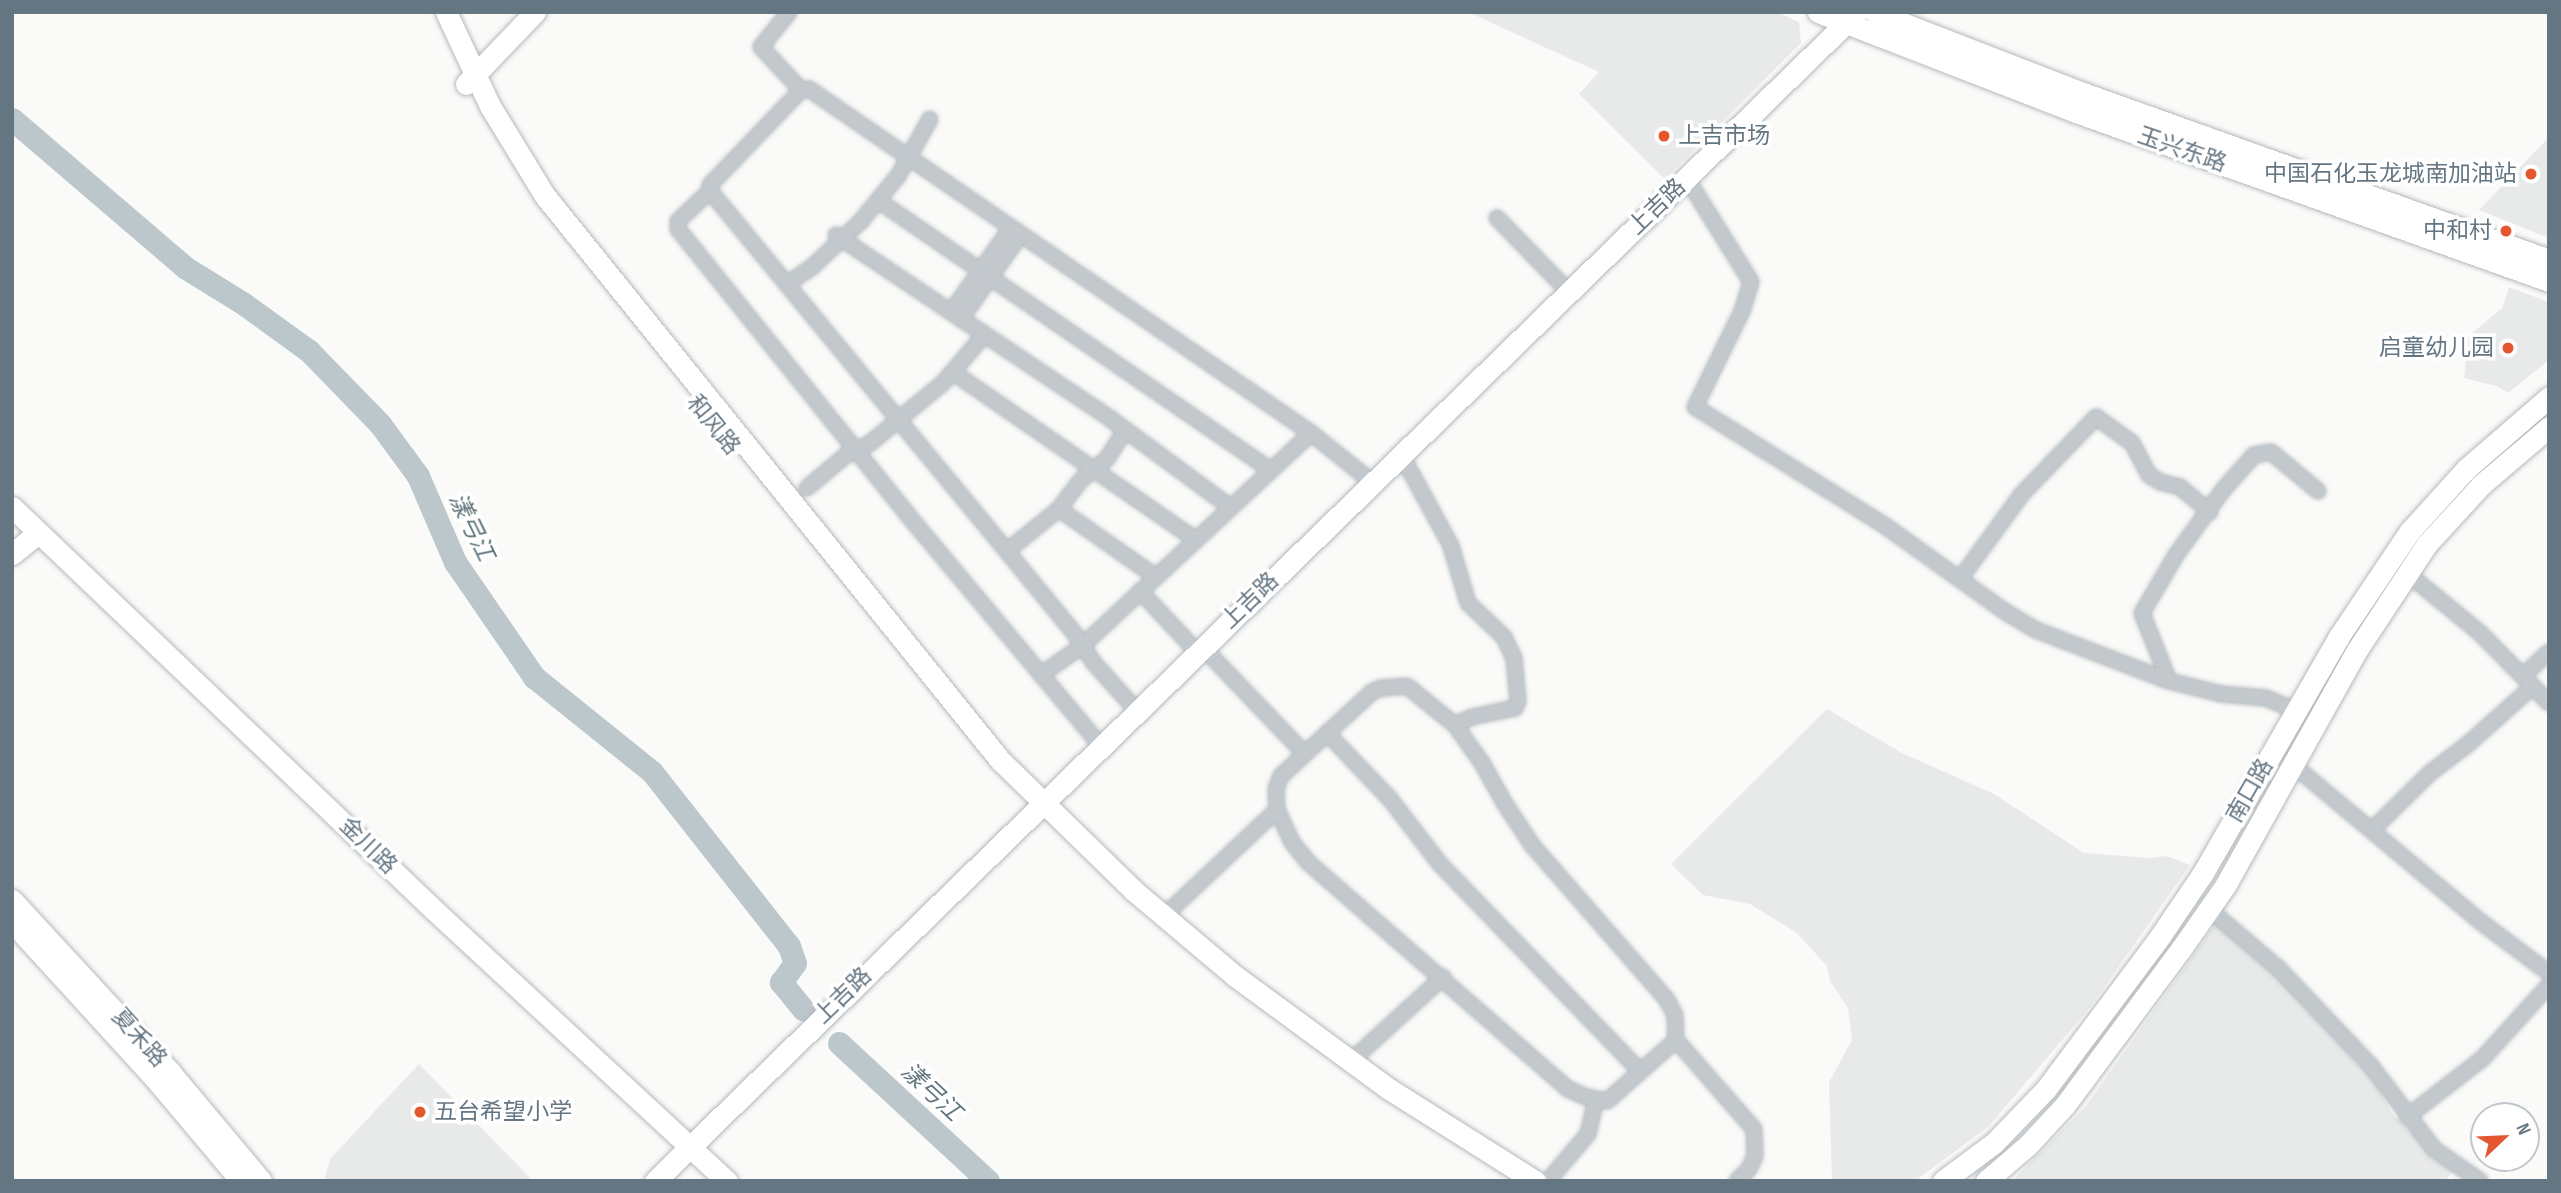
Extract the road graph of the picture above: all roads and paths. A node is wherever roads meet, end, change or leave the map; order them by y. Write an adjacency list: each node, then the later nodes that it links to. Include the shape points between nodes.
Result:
1 (432, 12): 8 (main road, 和风路)
2 (446, 12): 8 (main road, 和风路)
3 (535, 12): 8 (main road)
4 (789, 12): 9 (street, via 761,47)
5 (1818, 12): 7 (main road, 玉兴东路)
6 (1875, 12): 7 (main road); 18 (main road, 玉兴东路, via 2082,93)
7 (1854, 21): 12 (main road, 上吉路); 20 (main road, 玉兴东路, via 2076,112); 22 (main road, 上吉路)
8 (470, 80): 64 (main road, 和风路, via 568,226)
9 (801, 90): 11 (street, via 809,89); 13 (street, via 710,184)
10 (930, 119): 11 (street)
11 (908, 157): 14 (street); 16 (street); 17 (street)
12 (1694, 190): 32 (main road, 上吉路); 48 (street, via 1751,282 1743,309 1695,407 1884,525)
13 (710, 191): 21 (street); 31 (street, via 678,220 678,229)
14 (879, 201): 17 (street); 19 (street)
15 (1497, 218): 22 (street)
16 (1016, 231): 19 (street); 30 (street)
17 (839, 238): 21 (street); 23 (street)
18 (2549, 260)
19 (985, 274): 23 (street); 34 (street)
20 (2549, 281)
21 (787, 284): 27 (street)
22 (1569, 292): 35 (main road, 上吉路)
23 (956, 316): 24 (street)
24 (984, 335): 25 (street); 29 (street)
25 (954, 373): 27 (street); 33 (street)
26 (2549, 397): 58 (main road, 南口路, via 2466,469 2416,523 2356,608)
27 (899, 420): 31 (street); 44 (street)
28 (2549, 427): 46 (main road, 南口路, via 2463,503)
29 (1125, 430): 33 (street, via 1107,459); 39 (street)
30 (1311, 433): 34 (street); 35 (street)
31 (856, 451): 36 (street); 53 (street)
32 (1408, 467): 52 (main road, 上吉路); 59 (street, via 1451,546 1468,603 1504,637 1514,658 1518,705)
33 (1094, 469): 40 (street); 43 (street)
34 (1271, 470): 39 (street)
35 (1372, 482): 52 (main road, 上吉路)
36 (807, 488)
37 (2318, 491): 41 (street, via 2271,452 2263,452 2245,464)
38 (12, 507): 42 (main road, 金川路)
39 (1230, 507): 43 (street)
40 (1059, 509): 44 (street); 47 (street)
41 (2210, 512): 48 (street, via 2180,487 2149,475 2132,443 2096,417 2022,494); 54 (street, via 2176,555 2142,613)
42 (38, 533): 45 (main road); 79 (main road, 金川路)
43 (1196, 540): 47 (street)
44 (1007, 551): 50 (street)
45 (12, 554)
46 (2407, 573): 55 (street); 63 (main road, 南口路)
47 (1156, 577): 49 (street)
48 (1960, 579): 54 (street, via 2036,630)
49 (1140, 591): 50 (street); 52 (street)
50 (1083, 645): 53 (street); 57 (street)
51 (2549, 652): 55 (street)
52 (1205, 655): 57 (main road, 上吉路); 62 (street); 64 (main road, 上吉路)
53 (1041, 675): 61 (street)
54 (2169, 681): 58 (street, via 2221,694 2266,698)
55 (2528, 681): 56 (street); 66 (street, via 2468,744 2430,773)
56 (2549, 703)
57 (1137, 711): 61 (main road, 上吉路)
58 (2295, 711): 89 (main road, 南口路, via 2203,873 2090,1033 2018,1120)
59 (1455, 726): 60 (street, via 1407,687 1389,686 1373,692); 74 (street, via 1532,845 1667,1000 1675,1015)
60 (1327, 733): 62 (street); 76 (street, via 1390,799 1440,864)
61 (1101, 746): 64 (main road, 上吉路)
62 (1304, 753): 65 (street, via 1278,782)
63 (2292, 764): 66 (street); 68 (main road, 南口路)
64 (1042, 810): 69 (main road); 79 (main road, 上吉路); 85 (main road, via 1155,926 1279,1027 1382,1100)
65 (1277, 810): 69 (street); 72 (street, via 1292,842 1308,862)
66 (2372, 830): 71 (street)
67 (12, 900): 81 (main road, 夏禾路, via 170,1072)
68 (2209, 909): 78 (street, via 2279,969 2371,1066); 90 (main road, 南口路, via 2065,1105)
69 (1164, 916): 75 (main road)
70 (12, 922): 80 (main road, 夏禾路)
71 (2549, 973)
72 (1443, 977): 75 (street); 77 (street, via 1567,1088)
73 (2549, 985): 78 (street, via 2483,1058)
74 (1676, 1040): 76 (street); 88 (street, via 1754,1129 1755,1156)
75 (1350, 1062): 86 (main road)
76 (1640, 1071): 77 (street, via 1607,1101)
77 (1596, 1100): 87 (street, via 1588,1134)
78 (2407, 1117): 91 (street, via 2434,1149)
79 (695, 1151): 82 (main road, 上吉路); 83 (main road, 上吉路); 84 (main road, 金川路)
80 (241, 1181)
81 (261, 1181)
82 (655, 1181)
83 (675, 1181)
84 (727, 1181)
85 (1510, 1181)
86 (1535, 1181)
87 (1548, 1181)
88 (1737, 1181)
89 (1943, 1181)
90 (1986, 1181)
91 (2480, 1181)

